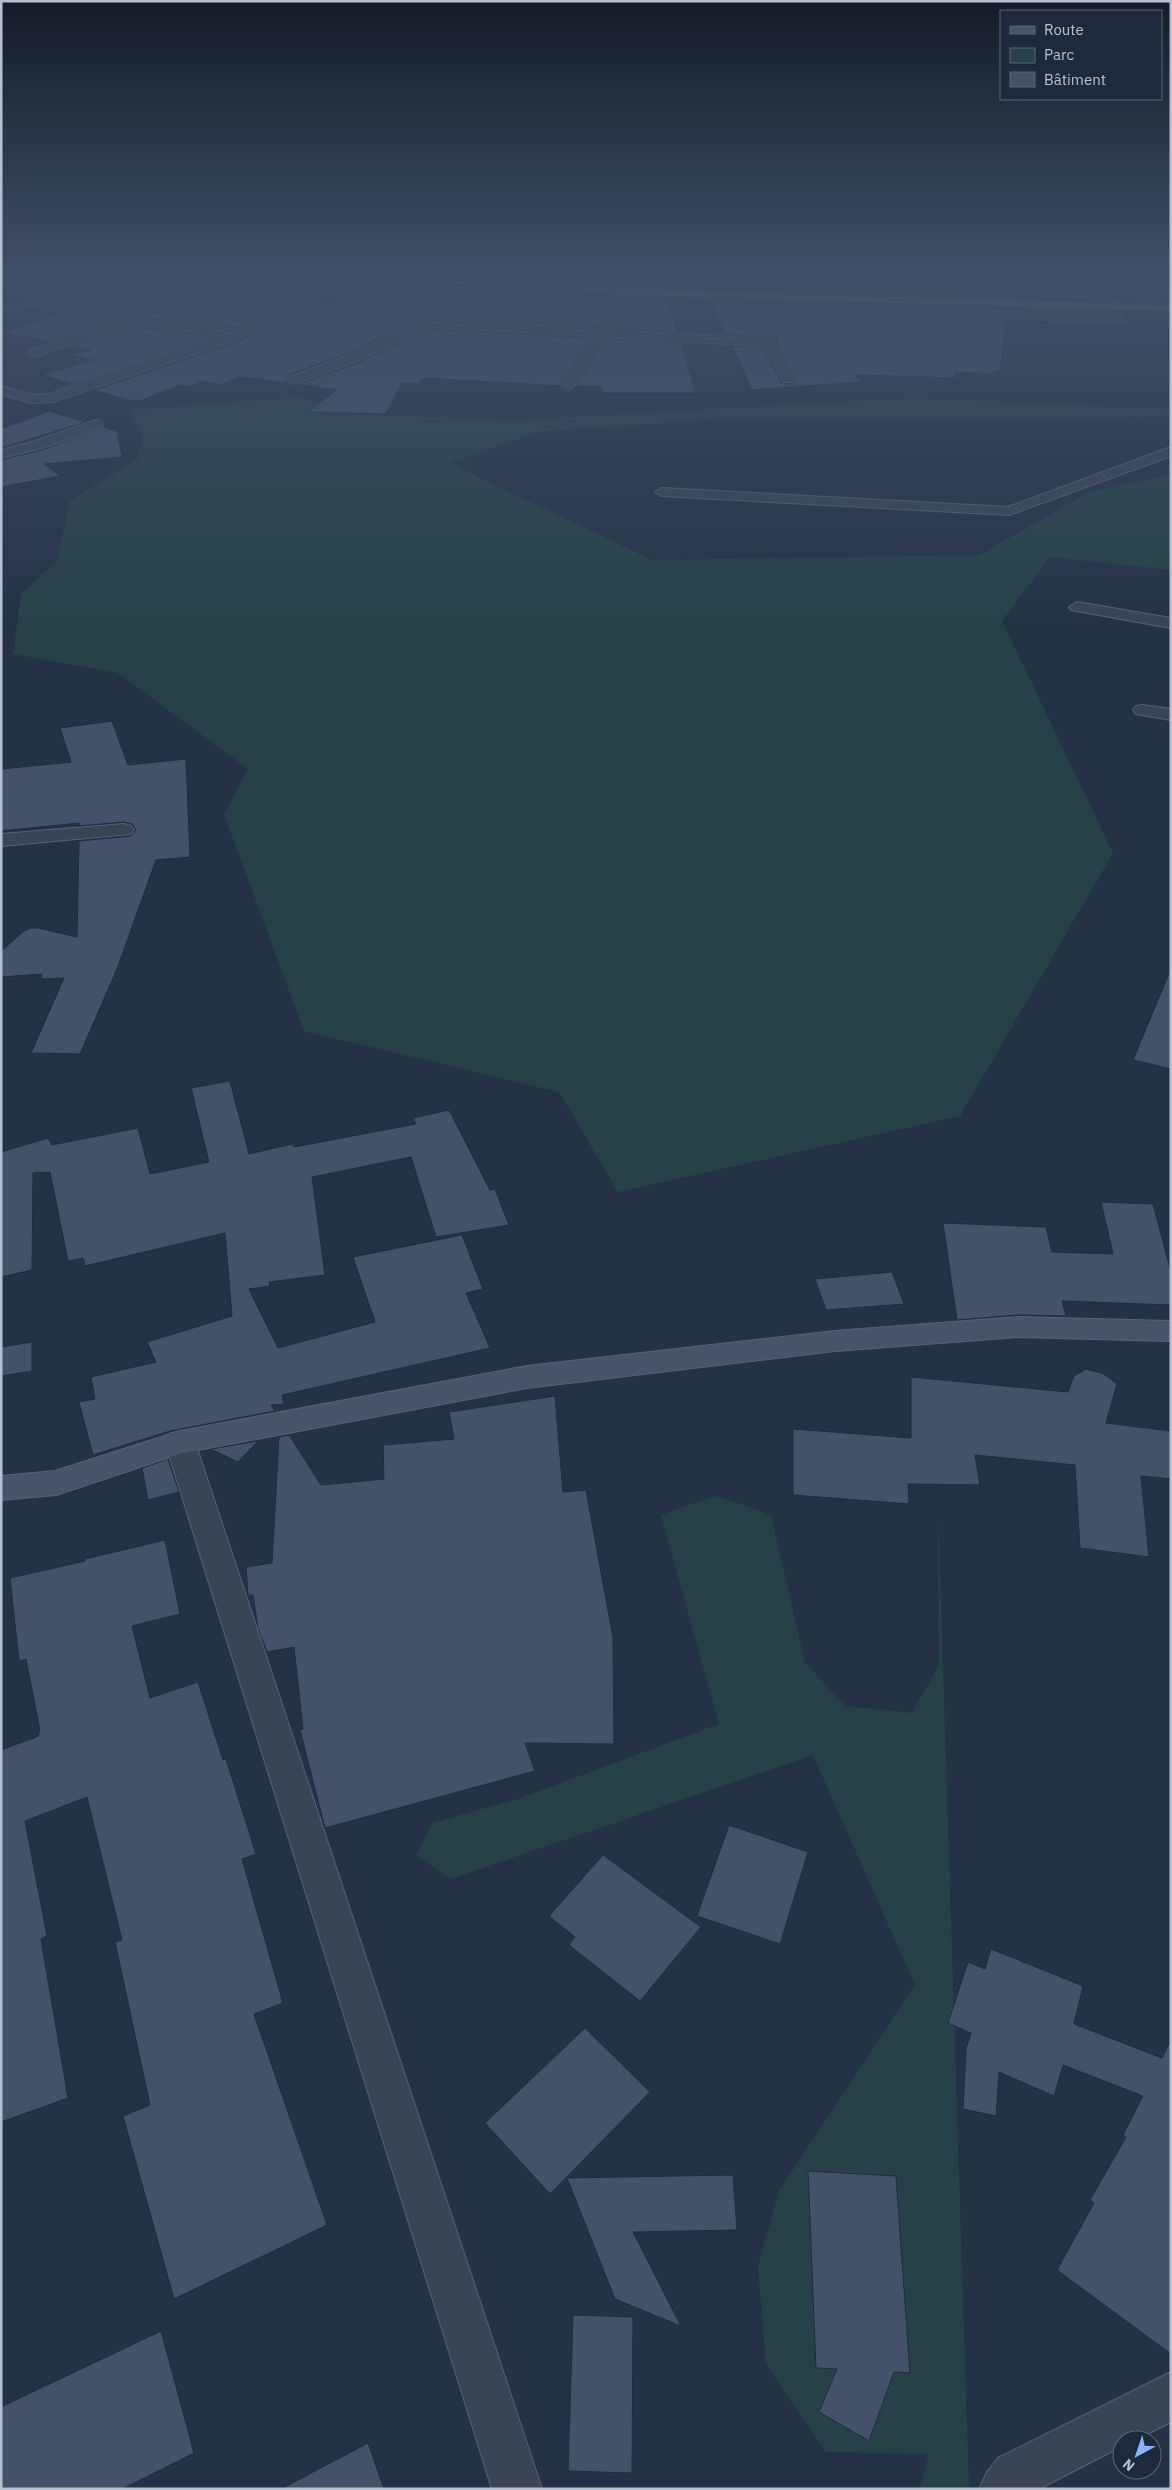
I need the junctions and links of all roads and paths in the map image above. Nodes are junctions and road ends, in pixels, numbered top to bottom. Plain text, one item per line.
1 (1, 390) edge
2 (73, 390) edge
3 (96, 424) dead end
4 (1171, 452) edge
5 (2, 453) edge
6 (662, 492) dead end
7 (1077, 606) dead end
8 (1171, 623) edge
9 (1142, 710) dead end
10 (1171, 715) edge
11 (124, 830) dead end
12 (1, 840) edge
13 (1171, 1331) edge
14 (180, 1442) junction
15 (1, 1488) edge
16 (1171, 2396) edge
17 (517, 2489) edge
18 (1004, 2489) edge

1 - 2 street
3 - 5 street
4 - 6 street
7 - 8 street
9 - 10 street
11 - 12 street
13 - 14 street
14 - 15 street
14 - 17 street
16 - 18 street

